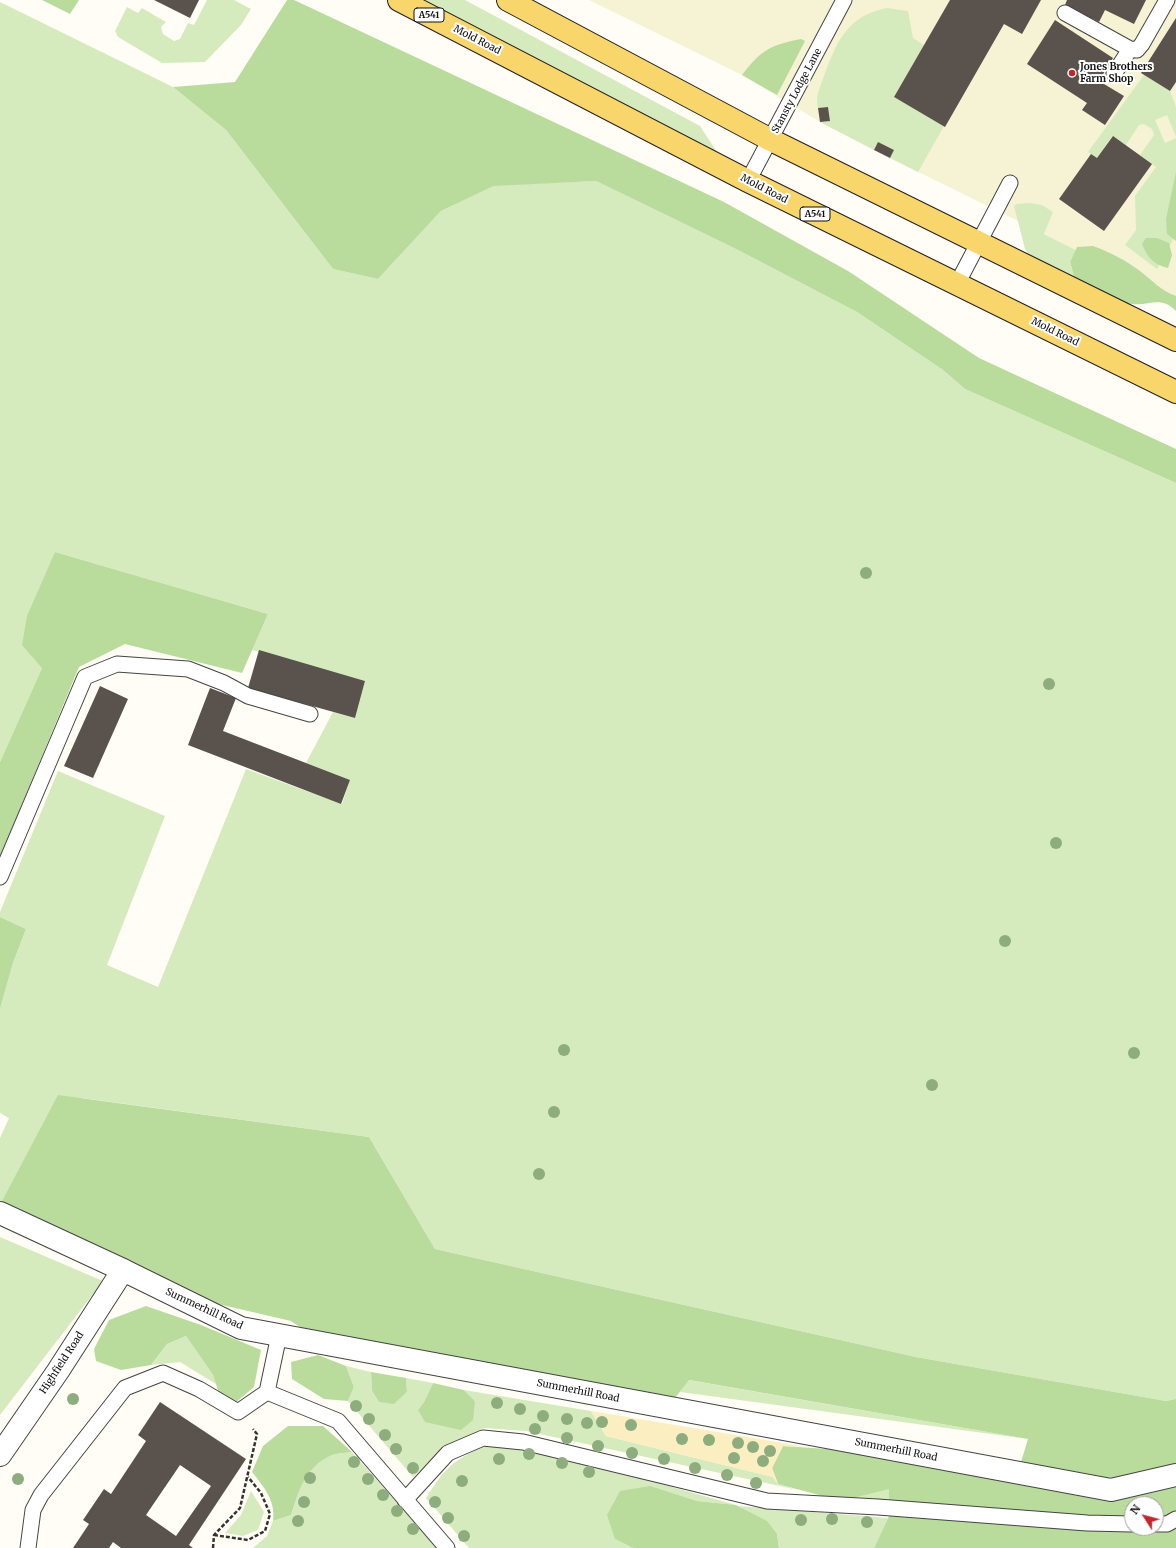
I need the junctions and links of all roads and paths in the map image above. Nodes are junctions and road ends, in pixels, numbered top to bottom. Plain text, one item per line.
1 (399, 0) edge
2 (508, 0) edge
3 (844, 0) edge
4 (1167, 0) edge
5 (1065, 13) dead end
6 (1130, 49) junction
7 (1114, 74) dead end
8 (771, 140) junction
9 (748, 181) junction
10 (1010, 183) dead end
11 (979, 243) junction
12 (957, 284) junction
13 (1176, 340) edge
14 (1176, 392) edge
15 (310, 714) dead end
16 (0, 877) edge
17 (0, 1213) edge
18 (123, 1270) junction
19 (279, 1335) junction
20 (267, 1392) junction
21 (238, 1412) junction
22 (0, 1455) edge
23 (1176, 1475) edge
24 (248, 1477) junction
25 (406, 1500) junction
26 (1176, 1519) edge
27 (1124, 1524) edge
28 (1164, 1524) edge
29 (214, 1535) junction
30 (28, 1548) edge
31 (213, 1548) edge
32 (447, 1548) edge

1 - 9 main road, Mold Road / A541
2 - 8 main road
3 - 8 lane, Stansty Lodge Lane
4 - 6 lane
5 - 6 lane
6 - 7 lane
8 - 9 lane, Stansty Lodge Lane
8 - 11 main road
9 - 12 main road, Mold Road / A541
10 - 11 lane
11 - 12 lane
11 - 13 main road
12 - 14 main road, Mold Road / A541
15 - 16 lane
17 - 18 street, Summerhill Road
18 - 19 street, Summerhill Road
18 - 22 street, Highfield Road
19 - 20 lane
19 - 23 street, Summerhill Road
20 - 21 lane
20 - 25 lane
21 - 24 path
21 - 30 lane
24 - 29 path
24 - 29 path
25 - 27 lane
25 - 32 lane
26 - 28 lane
29 - 31 path

